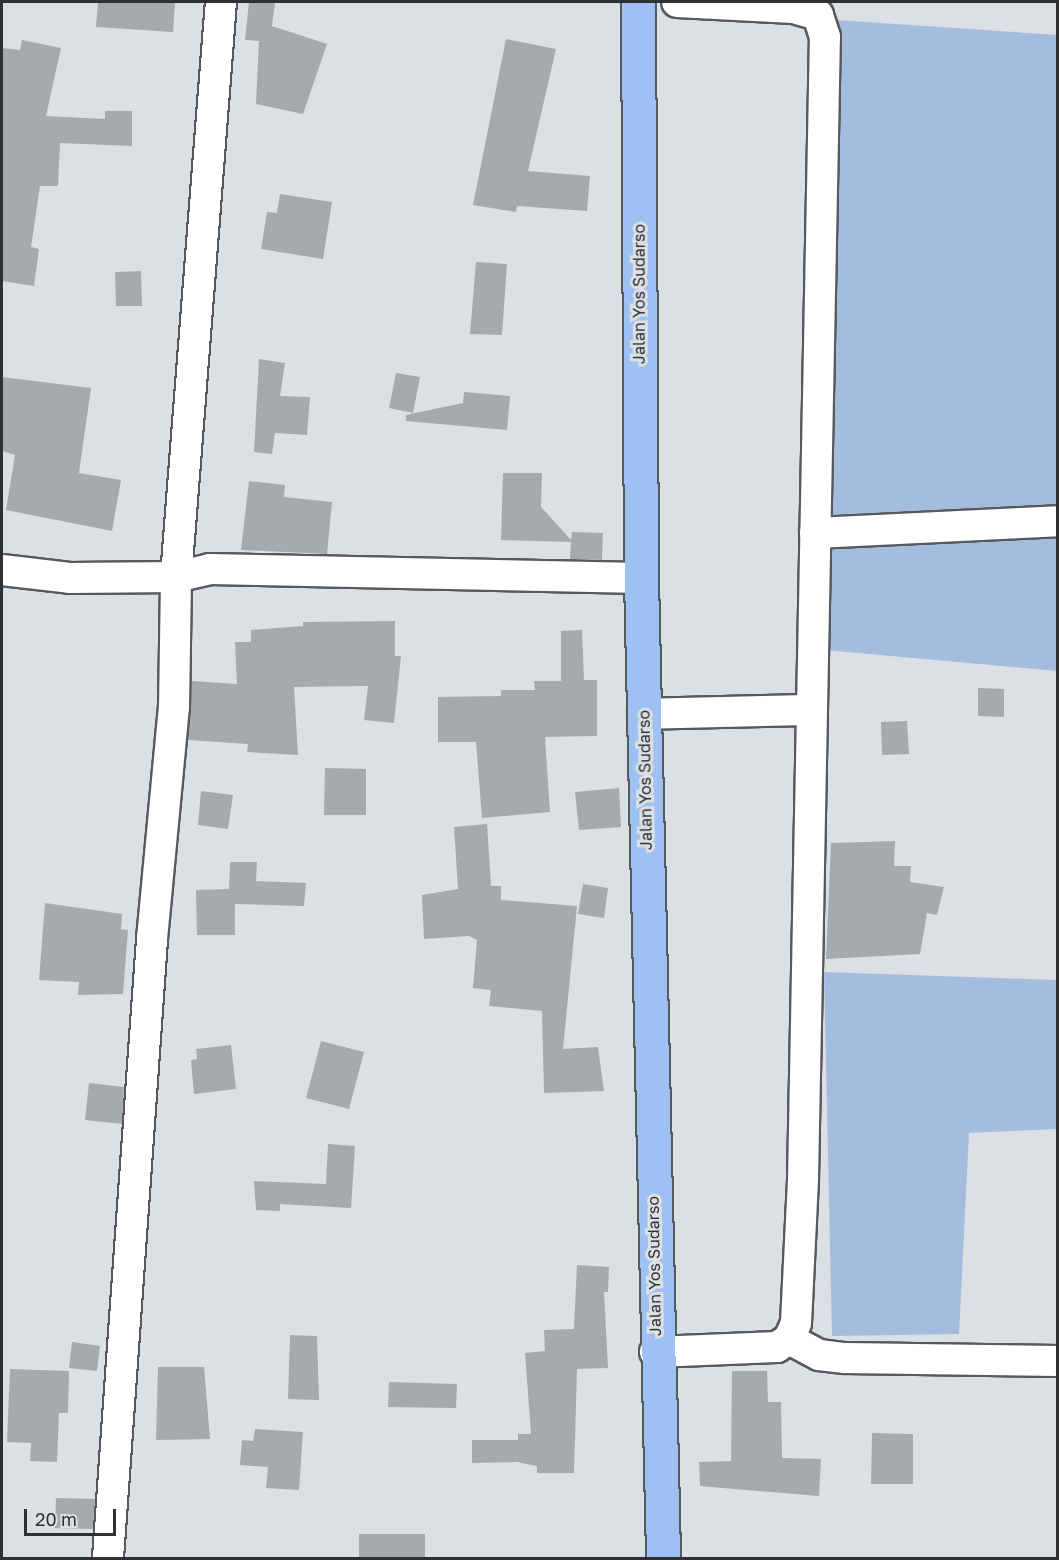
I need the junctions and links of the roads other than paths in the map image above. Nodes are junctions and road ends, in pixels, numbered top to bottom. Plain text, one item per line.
1 (221, 2) edge
2 (638, 2) edge
3 (677, 2) edge
4 (1058, 521) edge
5 (815, 533) junction
6 (2, 570) edge
7 (176, 577) junction
8 (641, 578) junction
9 (811, 710) junction
10 (643, 714) junction
11 (789, 1339) junction
12 (655, 1352) junction
13 (1058, 1361) edge
14 (108, 1558) edge
15 (663, 1558) edge

1 - 7 street
2 - 8 main road, Jalan Yos Sudarso
3 - 5 street
4 - 5 street
5 - 9 street
6 - 7 street
7 - 8 street
7 - 14 street
8 - 10 main road, Jalan Yos Sudarso
9 - 10 street
9 - 11 street
10 - 12 main road, Jalan Yos Sudarso
11 - 12 street
11 - 13 street
12 - 15 main road, Jalan Yos Sudarso

